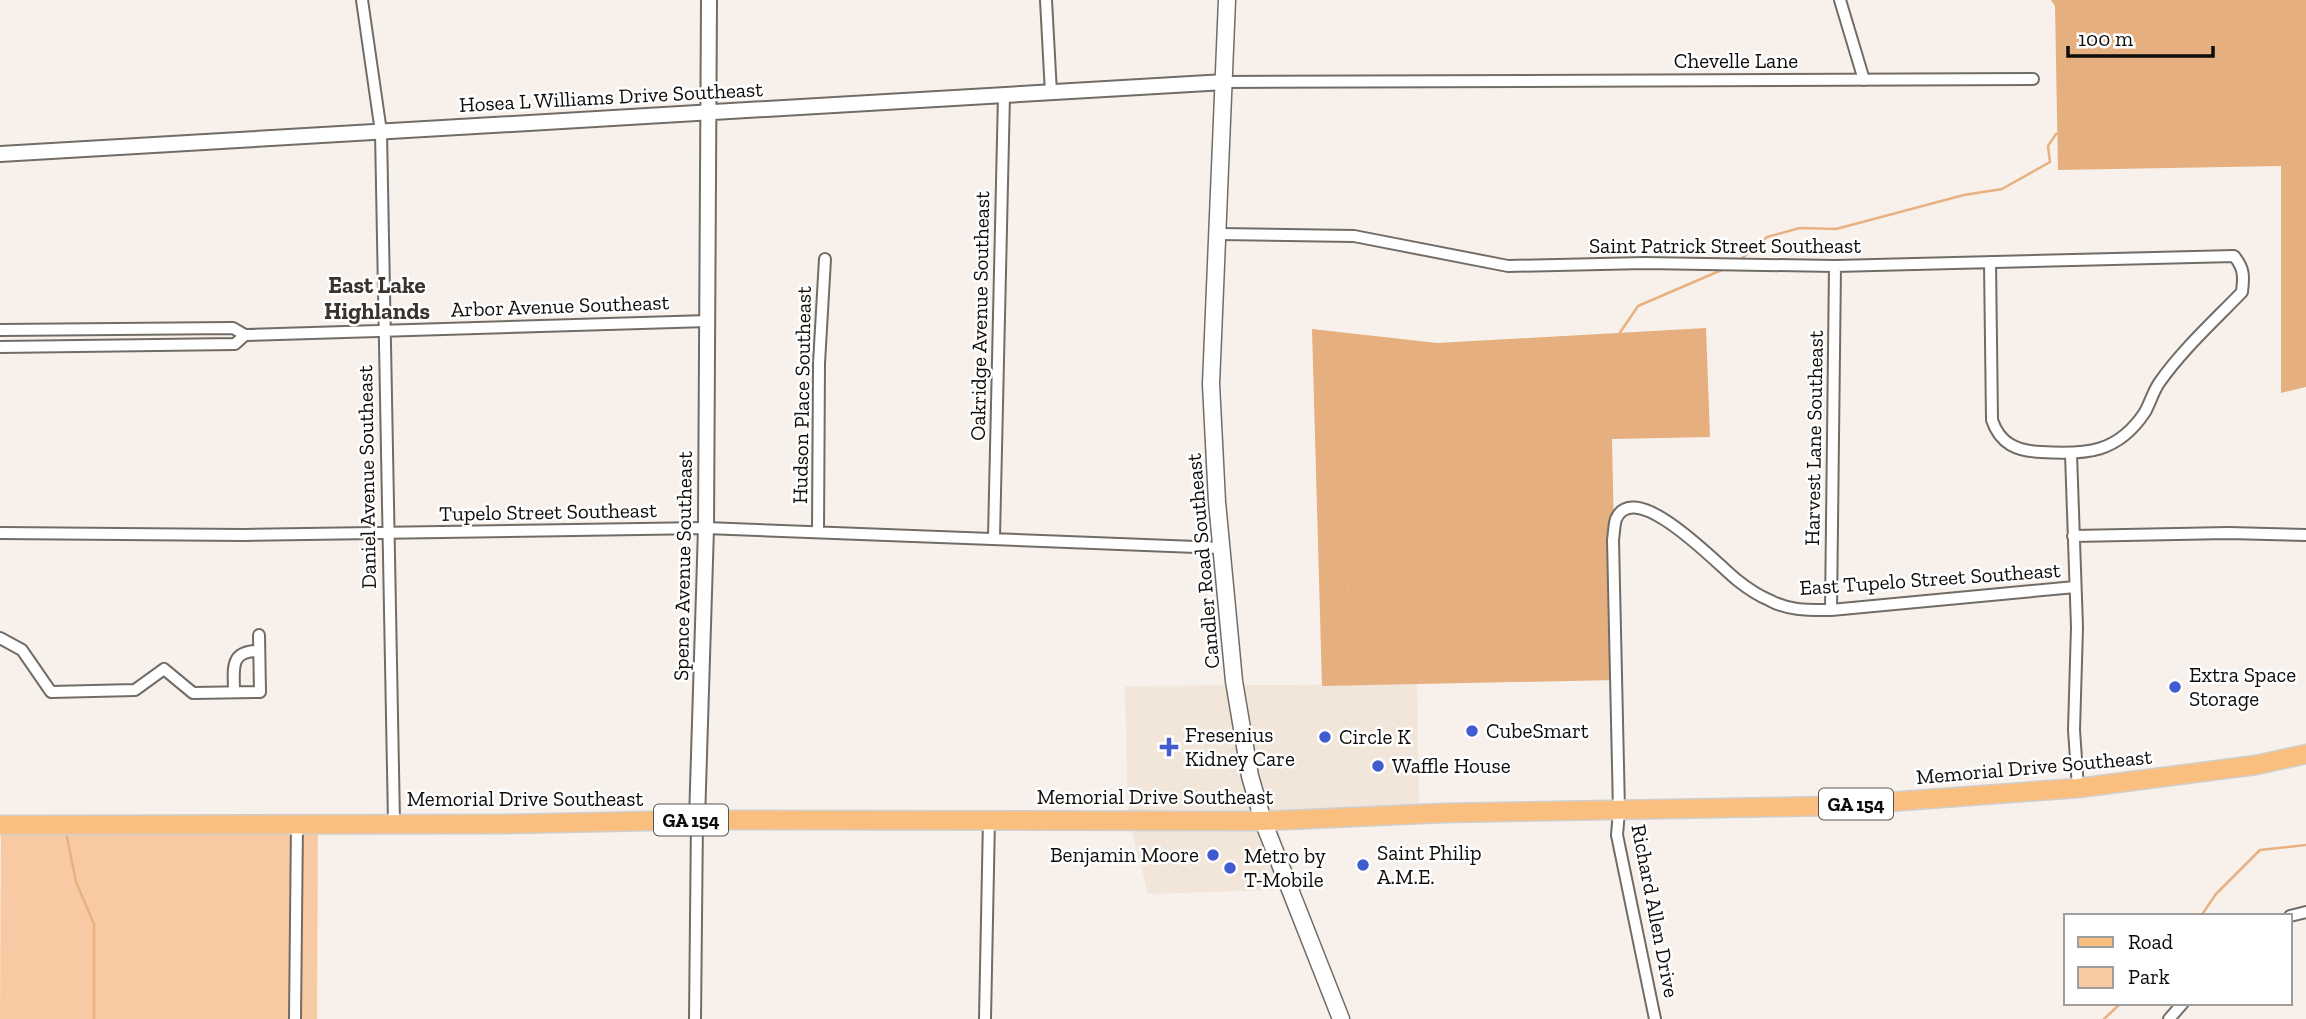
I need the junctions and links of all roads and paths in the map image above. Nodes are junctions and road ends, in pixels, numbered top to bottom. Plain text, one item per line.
1 (362, 0) edge
2 (709, 0) edge
3 (1046, 0) edge
4 (1227, 0) edge
5 (1840, 0) edge
6 (2033, 79) dead end
7 (1864, 80) junction
8 (1225, 82) junction
9 (1051, 93) junction
10 (1004, 95) junction
11 (707, 113) junction
12 (381, 132) junction
13 (0, 154) edge
14 (1220, 234) junction
15 (825, 259) dead end
16 (1990, 262) junction
17 (1835, 266) junction
18 (708, 321) junction
19 (0, 330) edge
20 (383, 330) junction
21 (246, 335) junction
22 (0, 347) edge
23 (2071, 454) junction
24 (1616, 520) joint
25 (706, 528) junction
26 (818, 532) junction
27 (0, 533) edge
28 (387, 534) junction
29 (2306, 535) edge
30 (2073, 536) junction
31 (994, 537) junction
32 (1222, 548) junction
33 (2075, 587) junction
34 (1831, 610) junction
35 (258, 635) dead end
36 (0, 638) edge
37 (259, 651) junction
38 (234, 692) junction
39 (2306, 754) edge
40 (2078, 788) junction
41 (1619, 811) junction
42 (989, 819) junction
43 (697, 820) junction
44 (1263, 821) junction
45 (394, 822) junction
46 (298, 823) junction
47 (0, 825) edge
48 (2181, 1005) edge
49 (295, 1019) edge
50 (695, 1019) edge
51 (985, 1019) edge
52 (1341, 1019) edge
53 (1655, 1019) edge
54 (2169, 1019) edge

1 - 12 street, Daniel Avenue Southeast
2 - 11 street, Spence Avenue Southeast
3 - 9 street
4 - 8 main road, Candler Road Southeast
5 - 7 street
6 - 7 street, Chevelle Lane
7 - 8 street, Chevelle Lane
8 - 9 street, Hosea L Williams Drive Southeast
8 - 14 main road, Candler Road Southeast
9 - 10 street, Hosea L Williams Drive Southeast
10 - 11 street, Hosea L Williams Drive Southeast
10 - 31 street, Oakridge Avenue Southeast
11 - 12 street, Hosea L Williams Drive Southeast
11 - 18 street, Spence Avenue Southeast
12 - 13 street, Hosea L Williams Drive Southeast
12 - 20 street, Daniel Avenue Southeast
14 - 17 street, Saint Patrick Street Southeast
14 - 32 main road, Candler Road Southeast
15 - 26 street, Hudson Place Southeast
16 - 17 street, Saint Patrick Street Southeast
16 - 23 street
16 - 23 street, Saint Patrick Street Southeast
17 - 34 street, Harvest Lane Southeast
18 - 20 street, Arbor Avenue Southeast
18 - 25 street, Spence Avenue Southeast
19 - 21 street, Arbor Avenue Southeast
20 - 21 street, Arbor Avenue Southeast
20 - 28 street, Daniel Avenue Southeast
21 - 22 street, Arbor Avenue Southeast
23 - 30 street
24 - 34 street, East Tupelo Street Southeast
24 - 41 street, Richard Allen Drive
25 - 26 street, Tupelo Street Southeast
25 - 28 street, Tupelo Street Southeast
25 - 43 street, Spence Avenue Southeast
26 - 31 street, Tupelo Street Southeast
27 - 28 street, Tupelo Street Southeast
28 - 45 street, Daniel Avenue Southeast
29 - 30 street, East Tupelo Street Southeast
30 - 33 street
31 - 32 street, Tupelo Street Southeast
32 - 44 main road, Candler Road Southeast
33 - 34 street, East Tupelo Street Southeast
33 - 40 street
35 - 37 street
36 - 38 street
37 - 38 street
37 - 38 street
39 - 40 main road, Memorial Drive Southeast / GA 154
40 - 41 main road, Memorial Drive Southeast / GA 154
41 - 44 main road, Memorial Drive Southeast / GA 154
41 - 53 street, Richard Allen Drive
42 - 43 main road, Memorial Drive Southeast / GA 154
42 - 44 main road, Memorial Drive Southeast / GA 154
42 - 51 street
43 - 45 main road, Memorial Drive Southeast / GA 154
43 - 50 street, Spence Avenue Southeast
44 - 52 main road, Candler Road Southeast
45 - 46 main road, Memorial Drive Southeast / GA 154
46 - 47 main road, Memorial Drive Southeast / GA 154
46 - 49 street
48 - 54 street

